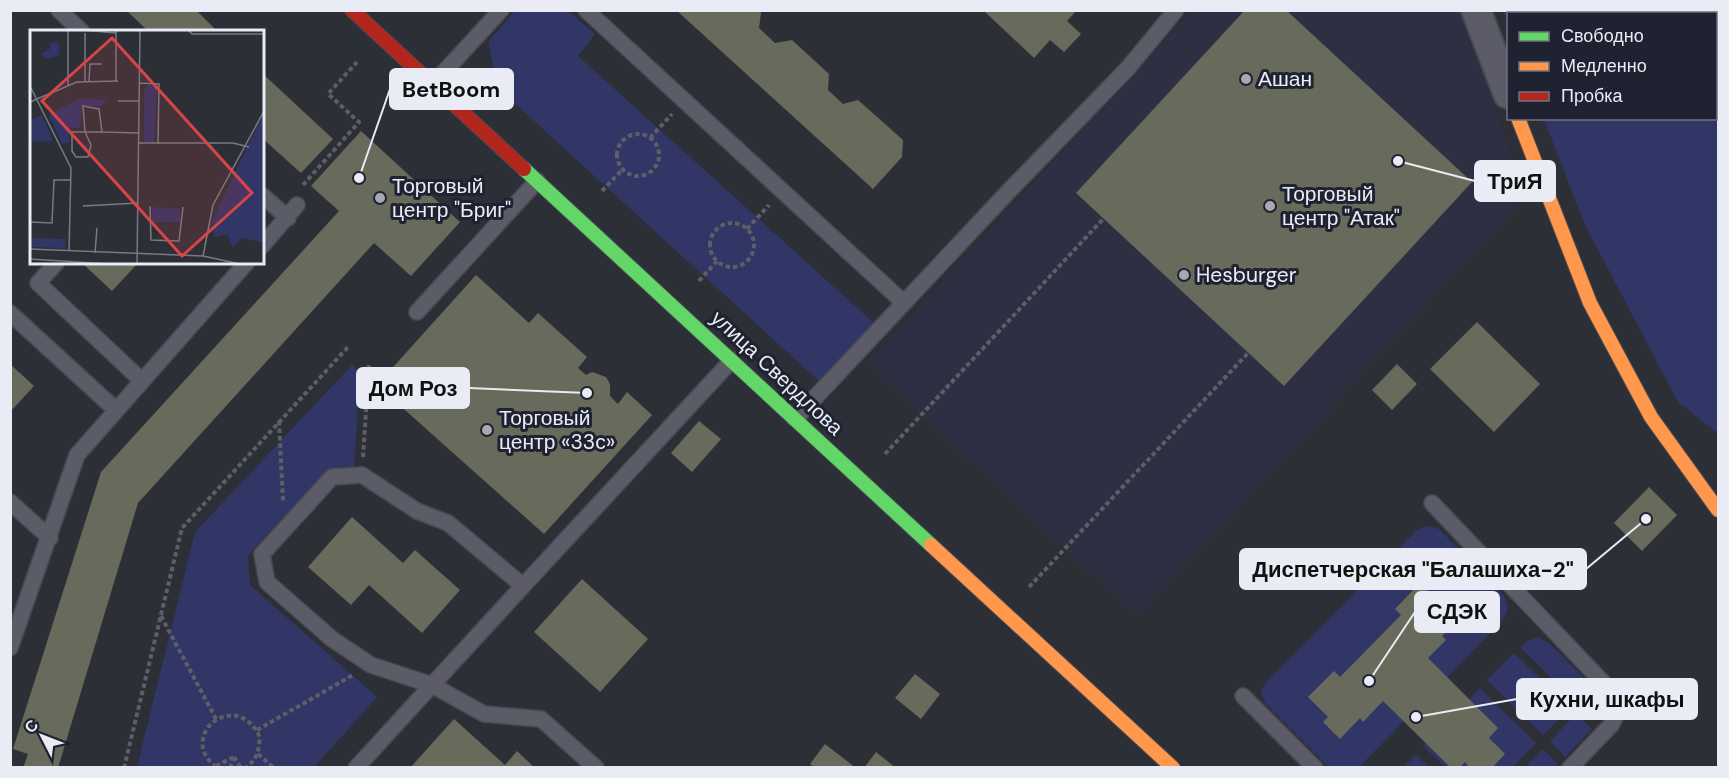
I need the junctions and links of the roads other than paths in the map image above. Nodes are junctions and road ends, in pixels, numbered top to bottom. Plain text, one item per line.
1 (59, 10) edge
2 (352, 10) edge
3 (501, 10) edge
4 (586, 10) edge
5 (1176, 10) edge
6 (1476, 10) edge
7 (80, 30) edge
8 (432, 85) junction
9 (1507, 89) edge
10 (1519, 120) edge
11 (537, 181) junction
12 (264, 196) edge
13 (264, 244) edge
14 (55, 264) edge
15 (245, 264) edge
16 (904, 303) junction
17 (417, 312) dead end
18 (10, 313) edge
19 (732, 360) junction
20 (141, 380) junction
21 (116, 410) junction
22 (795, 419) junction
23 (10, 502) edge
24 (1432, 503) dead end
25 (1719, 510) edge
26 (50, 538) junction
27 (523, 586) junction
28 (10, 648) edge
29 (432, 685) junction
30 (1243, 696) dead end
31 (1155, 762) edge
32 (356, 768) edge
33 (596, 768) edge
34 (1173, 768) edge
35 (1315, 768) edge
36 (1570, 768) edge

1 - 7 lane
2 - 8 main road, улица Свердлова
3 - 8 lane
4 - 16 lane
5 - 16 lane
6 - 9 street
8 - 11 main road, улица Свердлова
10 - 25 main road
11 - 17 lane
11 - 19 main road, улица Свердлова
12 - 13 lane
14 - 20 lane
15 - 20 lane
16 - 22 lane
18 - 21 lane
19 - 22 main road, улица Свердлова
19 - 27 lane
20 - 21 lane
21 - 26 lane
22 - 31 main road, улица Свердлова
23 - 26 lane
24 - 36 lane
26 - 28 lane
27 - 29 lane
27 - 29 lane
29 - 32 lane
29 - 33 lane
30 - 35 lane
31 - 34 main road, улица Свердлова

